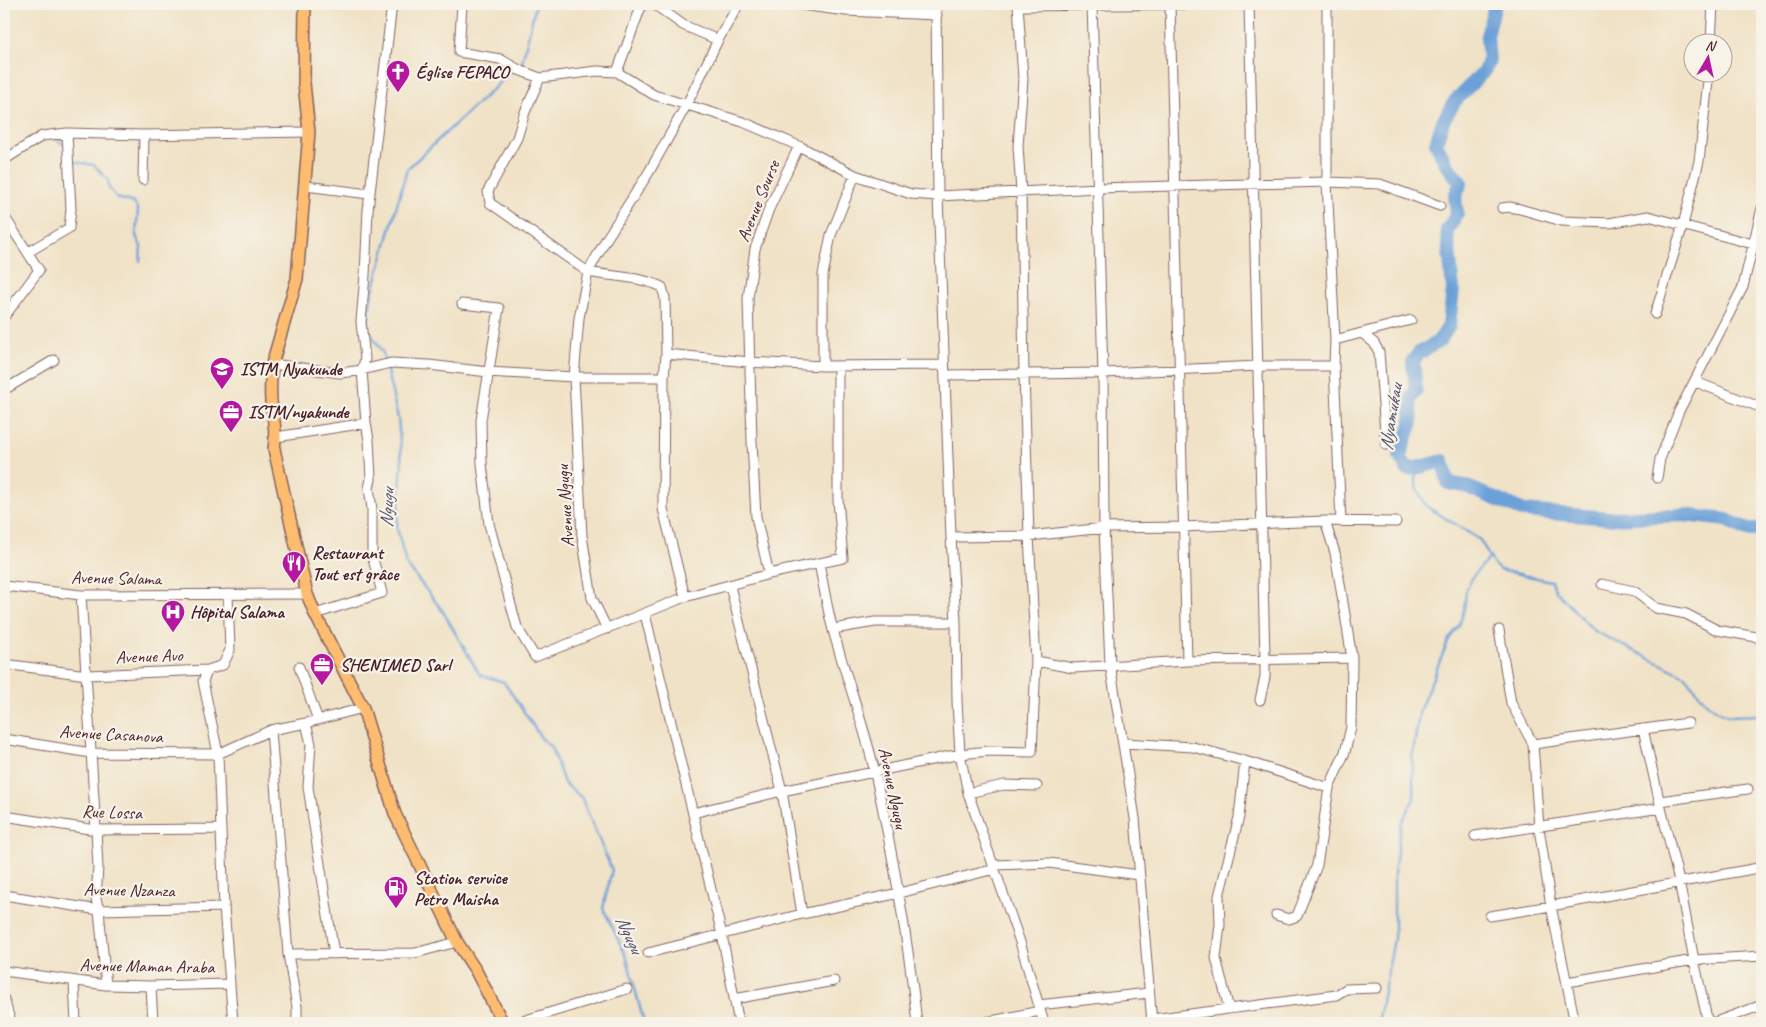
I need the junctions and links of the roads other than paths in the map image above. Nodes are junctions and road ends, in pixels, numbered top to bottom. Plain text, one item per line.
1 (305, 4) edge
2 (392, 4) edge
3 (462, 4) edge
4 (642, 4) edge
5 (654, 4) edge
6 (739, 4) edge
7 (794, 4) edge
8 (936, 4) edge
9 (1170, 4) edge
10 (1203, 4) edge
11 (1249, 4) edge
12 (1327, 4) edge
13 (1713, 4) edge
14 (1018, 5) edge
15 (1092, 5) edge
16 (937, 15) junction
17 (1711, 32) edge
18 (718, 40) junction
19 (617, 72) junction
20 (540, 78) junction
21 (1708, 82) edge
22 (686, 104) junction
23 (309, 132) junction
24 (67, 134) junction
25 (144, 135) junction
26 (798, 146) junction
27 (4, 160) edge
28 (856, 175) junction
29 (144, 180) dead end
30 (1327, 182) junction
31 (1252, 185) junction
32 (306, 186) junction
33 (1176, 187) junction
34 (1098, 188) junction
35 (1022, 192) junction
36 (369, 194) junction
37 (938, 196) junction
38 (1440, 206) dead end
39 (1502, 208) dead end
40 (1762, 208) edge
41 (4, 219) edge
42 (1683, 225) junction
43 (1753, 244) junction
44 (28, 252) junction
45 (588, 272) junction
46 (462, 304) dead end
47 (1655, 314) dead end
48 (4, 318) edge
49 (1411, 320) dead end
50 (1362, 333) junction
51 (1335, 340) junction
52 (666, 354) junction
53 (54, 360) dead end
54 (749, 362) junction
55 (272, 364) junction
56 (944, 365) junction
57 (822, 366) junction
58 (838, 366) junction
59 (1259, 366) junction
60 (1334, 366) junction
61 (362, 370) junction
62 (1179, 370) junction
63 (488, 372) junction
64 (1103, 373) junction
65 (1024, 374) junction
66 (944, 375) junction
67 (574, 377) junction
68 (664, 377) junction
69 (1696, 382) junction
70 (4, 390) edge
71 (1762, 408) edge
72 (366, 423) junction
73 (276, 437) junction
74 (1386, 445) dead end
75 (1657, 478) dead end
76 (1325, 521) junction
77 (1341, 522) junction
78 (1396, 522) dead end
79 (1262, 524) junction
80 (1183, 527) junction
81 (1104, 528) junction
82 (1029, 536) junction
83 (951, 537) junction
84 (819, 564) junction
85 (769, 574) junction
86 (1602, 584) dead end
87 (4, 586) edge
88 (730, 586) junction
89 (228, 594) junction
90 (307, 594) junction
91 (81, 596) junction
92 (685, 597) junction
93 (314, 614) junction
94 (645, 614) junction
95 (956, 622) junction
96 (607, 629) junction
97 (833, 629) junction
98 (1499, 630) dead end
99 (1762, 638) edge
100 (1352, 658) junction
101 (1265, 659) junction
102 (1187, 661) junction
103 (1036, 662) junction
104 (4, 664) edge
105 (1110, 664) junction
106 (300, 667) dead end
107 (208, 670) junction
108 (87, 675) junction
109 (1260, 700) dead end
110 (363, 708) junction
111 (318, 720) junction
112 (306, 723) junction
113 (1688, 723) dead end
114 (1643, 729) junction
115 (271, 730) junction
116 (4, 739) edge
117 (1123, 743) junction
118 (1533, 744) junction
119 (92, 753) junction
120 (218, 754) junction
121 (960, 754) junction
122 (1245, 761) junction
123 (874, 772) junction
124 (1037, 786) dead end
125 (1329, 788) junction
126 (1748, 789) dead end
127 (782, 791) junction
128 (968, 793) junction
129 (1660, 805) junction
130 (692, 813) junction
131 (4, 816) edge
132 (1539, 828) junction
133 (220, 829) junction
134 (96, 830) junction
135 (1475, 836) dead end
136 (994, 867) junction
137 (1762, 868) edge
138 (1139, 875) junction
139 (1679, 882) junction
140 (899, 893) junction
141 (4, 894) edge
142 (1551, 906) junction
143 (224, 907) junction
144 (99, 910) junction
145 (802, 914) junction
146 (1276, 916) dead end
147 (1490, 916) dead end
148 (722, 934) junction
149 (456, 942) junction
150 (648, 953) dead end
151 (288, 954) junction
152 (334, 954) junction
153 (1762, 956) edge
154 (1694, 960) junction
155 (4, 971) edge
156 (74, 981) junction
157 (834, 982) dead end
158 (1568, 982) junction
159 (230, 984) junction
160 (106, 986) junction
161 (151, 986) junction
162 (1377, 988) dead end
163 (627, 989) dead end
164 (1149, 993) junction
165 (4, 1000) edge
166 (734, 1000) junction
167 (1762, 1005) edge
168 (1039, 1008) junction
169 (1229, 1009) junction
170 (1014, 1020) edge
171 (1152, 1021) edge
172 (11, 1023) edge
173 (76, 1023) edge
174 (154, 1023) edge
175 (232, 1023) edge
176 (297, 1023) edge
177 (503, 1023) edge
178 (516, 1023) edge
179 (739, 1023) edge
180 (917, 1023) edge
181 (982, 1023) edge
182 (1044, 1023) edge
183 (1576, 1023) edge
184 (1708, 1023) edge
185 (1713, 1023) edge

1 - 23 main road
2 - 36 street
3 - 20 street
4 - 19 street
5 - 18 street
6 - 18 street
7 - 16 street
8 - 16 street
9 - 10 street
9 - 15 street
9 - 33 street
11 - 31 street
12 - 30 street
13 - 17 street
14 - 15 street
14 - 35 street
15 - 34 street
16 - 37 street
18 - 22 street
19 - 20 street
19 - 22 street
20 - 45 street
21 - 42 street
22 - 26 street
22 - 45 street
23 - 25 street
23 - 32 main road
24 - 25 street
24 - 27 street
24 - 44 street
25 - 29 street
26 - 28 street
26 - 54 street, Avenue Sourse
28 - 37 street
28 - 57 street
30 - 31 street
30 - 38 street
30 - 51 street
31 - 33 street
31 - 59 street
32 - 36 street
32 - 55 main road
33 - 34 street
33 - 62 street
34 - 35 street
34 - 64 street
35 - 37 street
35 - 65 street
36 - 61 street
37 - 56 street
39 - 42 street
40 - 43 street
41 - 44 street
42 - 43 street
42 - 47 street
43 - 69 street
44 - 48 street
45 - 52 street
45 - 67 street
46 - 63 street
49 - 50 street
50 - 51 street
50 - 74 street
51 - 60 street
52 - 54 street
52 - 68 street
53 - 70 street
54 - 57 street
54 - 85 street, Avenue Sourse
55 - 61 street
55 - 73 main road
56 - 58 street
56 - 66 street
57 - 58 street
58 - 84 street
59 - 60 street
59 - 62 street
59 - 79 street
60 - 77 street
61 - 63 street
61 - 72 street
62 - 64 street
62 - 80 street
63 - 67 street
63 - 96 street
64 - 65 street
64 - 81 street
65 - 66 street
65 - 82 street
66 - 83 street
67 - 68 street
67 - 96 street, Avenue Ngugu
68 - 92 street
69 - 71 street
69 - 75 street
72 - 73 street
72 - 93 street
73 - 90 main road
76 - 77 street
76 - 79 street
76 - 100 street
77 - 78 street
79 - 80 street
79 - 101 street
80 - 81 street
80 - 102 street
81 - 82 street
81 - 105 street
82 - 83 street
82 - 103 street
83 - 95 street
84 - 85 street
84 - 97 street, Avenue Ngugu
85 - 88 street
86 - 99 street
87 - 91 street, Avenue Salama
88 - 92 street
88 - 127 street
89 - 90 street, Avenue Salama
89 - 91 street, Avenue Salama
89 - 107 street, Avenue Avo
90 - 93 main road
91 - 108 street
92 - 94 street
93 - 110 main road
94 - 96 street
94 - 130 street
95 - 97 street
95 - 121 street
97 - 123 street, Avenue Ngugu
98 - 118 street
100 - 101 street
100 - 125 street
101 - 102 street
101 - 109 street
102 - 105 street
103 - 105 street
103 - 121 street
104 - 108 street, Avenue Avo
105 - 117 street
106 - 111 street
107 - 108 street, Avenue Avo
107 - 120 street
108 - 119 street
110 - 111 street
110 - 149 main road
111 - 112 street
112 - 115 street
112 - 152 street
113 - 114 street
114 - 118 street
114 - 129 street
115 - 120 street
115 - 151 street
116 - 119 street, Avenue Casanova
117 - 122 street
117 - 138 street
118 - 132 street
119 - 120 street, Avenue Casanova
119 - 134 street
120 - 133 street
121 - 123 street
121 - 128 street
122 - 125 street
122 - 169 street
123 - 127 street
123 - 140 street, Avenue Ngugu
124 - 128 street
125 - 146 street
126 - 129 street
127 - 130 street
127 - 145 street
128 - 136 street
129 - 132 street
129 - 139 street
130 - 148 street
131 - 134 street, Rue Lossa
132 - 135 street
132 - 142 street
133 - 134 street, Rue Lossa
133 - 143 street
134 - 144 street
136 - 138 street
136 - 140 street
136 - 168 street
137 - 139 street
138 - 164 street
139 - 142 street
139 - 154 street
140 - 145 street
140 - 180 street, Avenue Ngugu
141 - 144 street, Avenue Nzanza
142 - 147 street
142 - 158 street
143 - 144 street, Avenue Nzanza
143 - 159 street
144 - 160 street
145 - 148 street
148 - 150 street
148 - 166 street
149 - 152 street
149 - 177 main road
151 - 152 street
151 - 176 street
153 - 154 street
154 - 158 street
154 - 184 street
155 - 156 street, Avenue Maman Araba
156 - 160 street, Avenue Maman Araba
156 - 173 street
157 - 166 street
158 - 183 street
159 - 161 street, Avenue Maman Araba
159 - 175 street
160 - 161 street, Avenue Maman Araba
161 - 174 street
162 - 169 street
163 - 178 street
164 - 168 street
164 - 171 street
165 - 172 street
166 - 179 street
167 - 185 street
168 - 170 street
168 - 182 street
169 - 171 street
170 - 181 street

